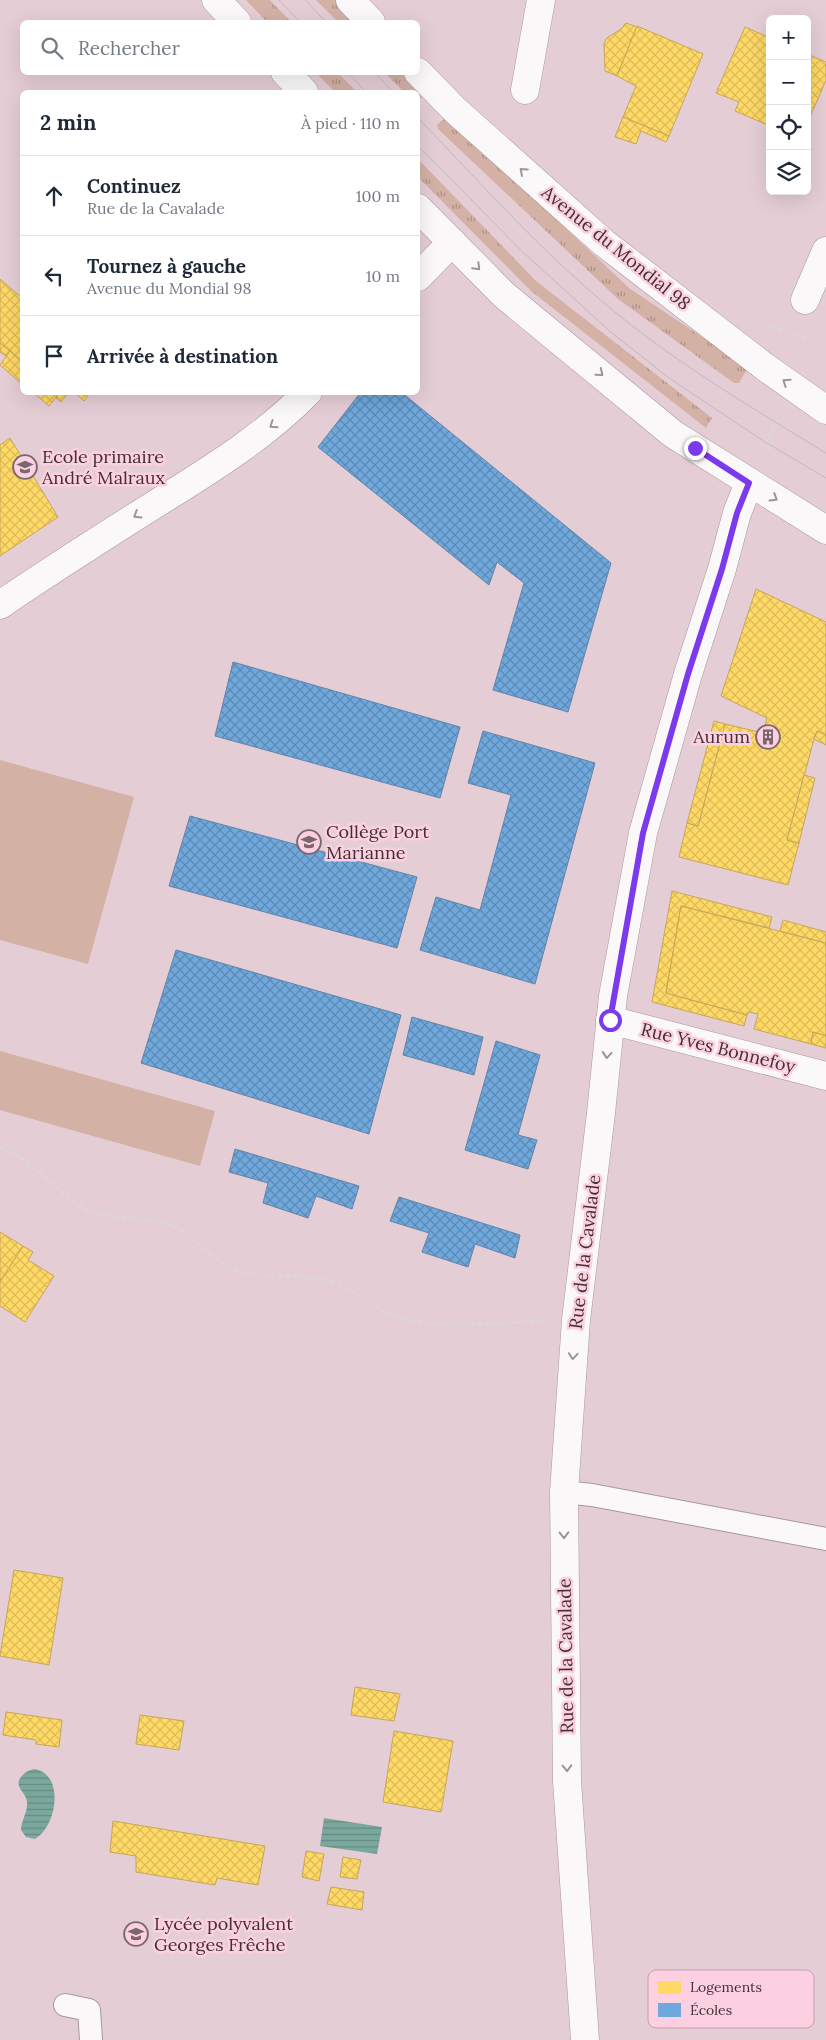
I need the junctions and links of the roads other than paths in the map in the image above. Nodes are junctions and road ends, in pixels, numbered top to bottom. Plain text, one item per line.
1 (216, 0) edge
2 (350, 0) edge
3 (541, 0) edge
4 (235, 20) edge
5 (369, 20) edge
6 (420, 74) edge
7 (288, 75) edge
8 (302, 90) edge
9 (525, 90) dead end
10 (420, 210) edge
11 (452, 242) junction
12 (826, 251) edge
13 (420, 275) edge
14 (805, 300) dead end
15 (305, 395) edge
16 (826, 410) edge
17 (749, 483) junction
18 (826, 530) edge
19 (0, 605) edge
20 (610, 1020) junction
21 (826, 1076) edge
22 (564, 1492) junction
23 (826, 1539) edge
24 (65, 2005) dead end
25 (91, 2040) edge
26 (585, 2040) edge

1 - 4 street
2 - 5 street
3 - 9 street
16 -> 6 street, Avenue du Mondial 98
7 - 8 street
10 - 11 street
11 - 13 street
11 -> 17 street
12 - 14 street
15 -> 19 street
17 -> 18 street
17 - 20 street, Rue de la Cavalade
20 - 21 street, Rue Yves Bonnefoy
20 -> 22 street, Rue de la Cavalade
22 - 23 lane
22 -> 26 street, Rue de la Cavalade
24 - 25 lane

